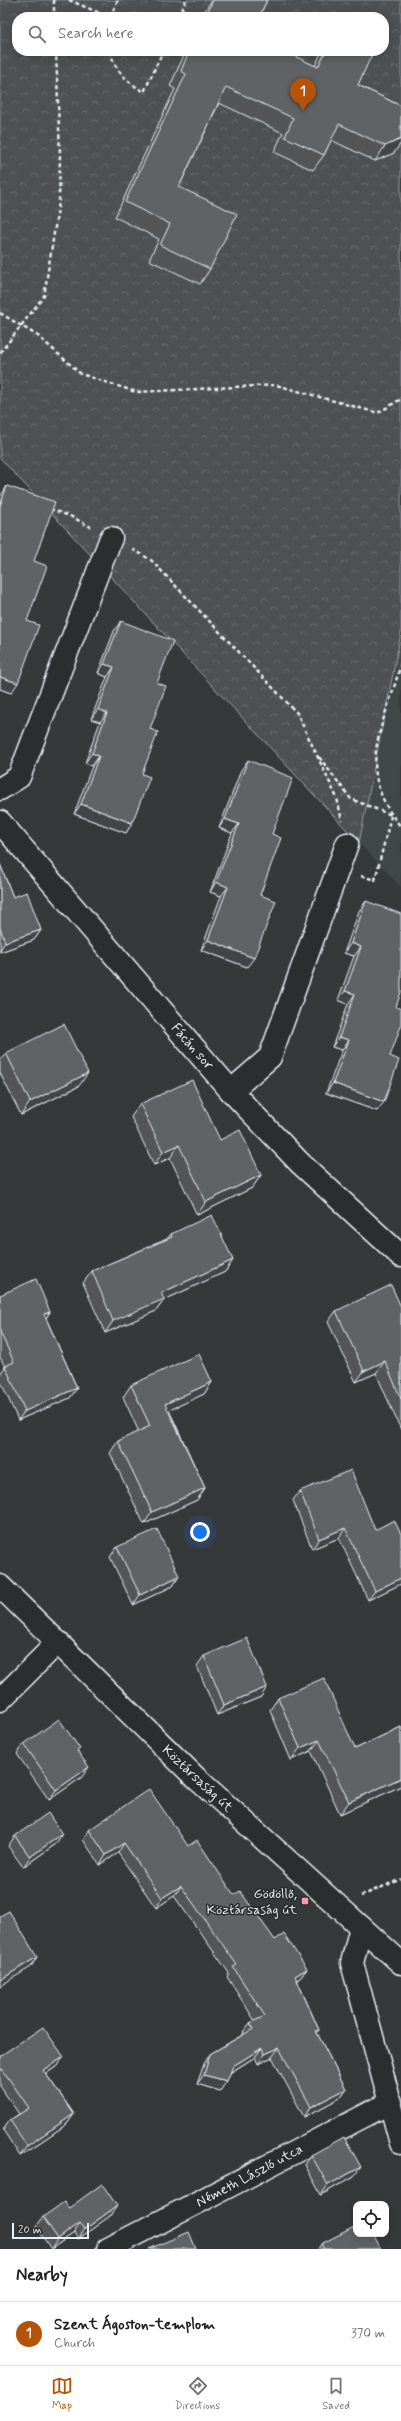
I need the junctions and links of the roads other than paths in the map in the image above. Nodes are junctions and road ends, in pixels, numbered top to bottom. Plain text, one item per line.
1 (111, 538) road end
2 (0, 789) edge
3 (0, 822) edge
4 (347, 844) road end
5 (232, 1091) junction
6 (401, 1256) edge
7 (0, 1586) edge
8 (58, 1642) junction
9 (0, 1700) edge
10 (361, 1927) junction
11 (401, 1963) edge
12 (391, 2102) junction
13 (401, 2143) edge
14 (108, 2249) edge

1 - 2 street
3 - 5 street, Fácán sor
4 - 5 street
5 - 6 street, Fácán sor
7 - 8 street, Köztársaság út
8 - 9 street
8 - 10 street, Köztársaság út
10 - 11 street, Köztársaság út
10 - 12 street
12 - 13 street
12 - 14 street, Németh László utca

